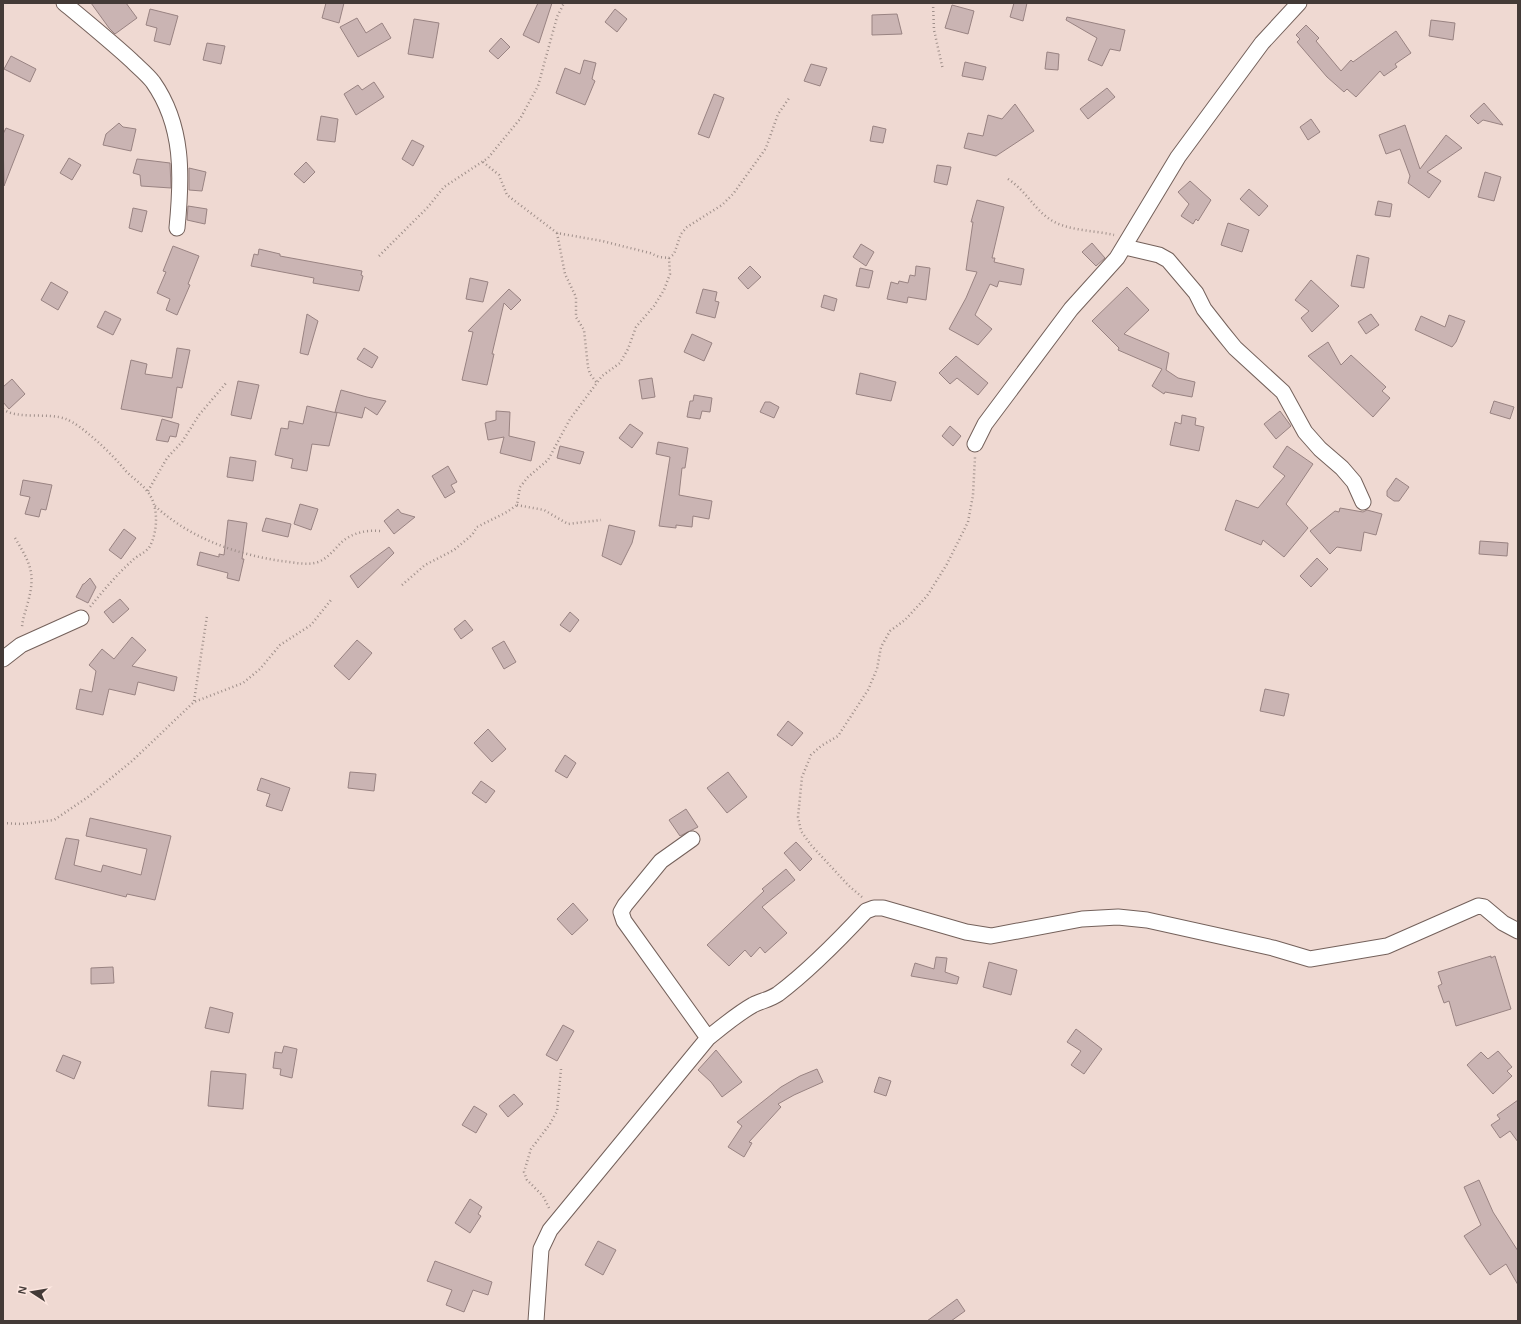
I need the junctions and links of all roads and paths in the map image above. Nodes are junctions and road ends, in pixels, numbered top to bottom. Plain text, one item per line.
1 (64, 3) edge
2 (564, 3) edge
3 (933, 3) edge
4 (1299, 3) edge
5 (943, 70) dead end
6 (790, 97) dead end
7 (483, 162) junction
8 (1008, 179) dead end
9 (177, 228) dead end
10 (557, 233) junction
11 (1128, 243) junction
12 (379, 256) dead end
13 (669, 258) junction
14 (228, 382) dead end
15 (597, 383) junction
16 (3, 409) edge
17 (975, 444) joint
18 (148, 491) junction
19 (1363, 502) dead end
20 (155, 505) junction
21 (517, 505) junction
22 (601, 520) dead end
23 (381, 531) dead end
24 (16, 538) dead end
25 (402, 585) dead end
26 (331, 600) dead end
27 (207, 616) dead end
28 (81, 618) joint
29 (21, 645) junction
30 (3, 659) edge
31 (194, 702) junction
32 (3, 823) edge
33 (692, 839) dead end
34 (874, 908) junction
35 (1518, 931) edge
36 (708, 1038) junction
37 (561, 1069) dead end
38 (550, 1230) junction
39 (536, 1321) edge

1 - 9 street
2 - 7 path
3 - 5 path
4 - 11 street
6 - 13 path
7 - 10 path
7 - 12 path
8 - 11 path
10 - 13 path
10 - 15 path
11 - 17 street
11 - 19 street
13 - 15 path
14 - 18 path
15 - 21 path
16 - 18 path
17 - 34 path
18 - 20 path
20 - 23 path
20 - 28 path
21 - 22 path
21 - 25 path
24 - 29 path
26 - 31 path
27 - 31 path
28 - 29 street
29 - 30 street
31 - 32 path
33 - 36 street
34 - 35 street
34 - 36 street
36 - 38 street
37 - 38 path
38 - 39 street

